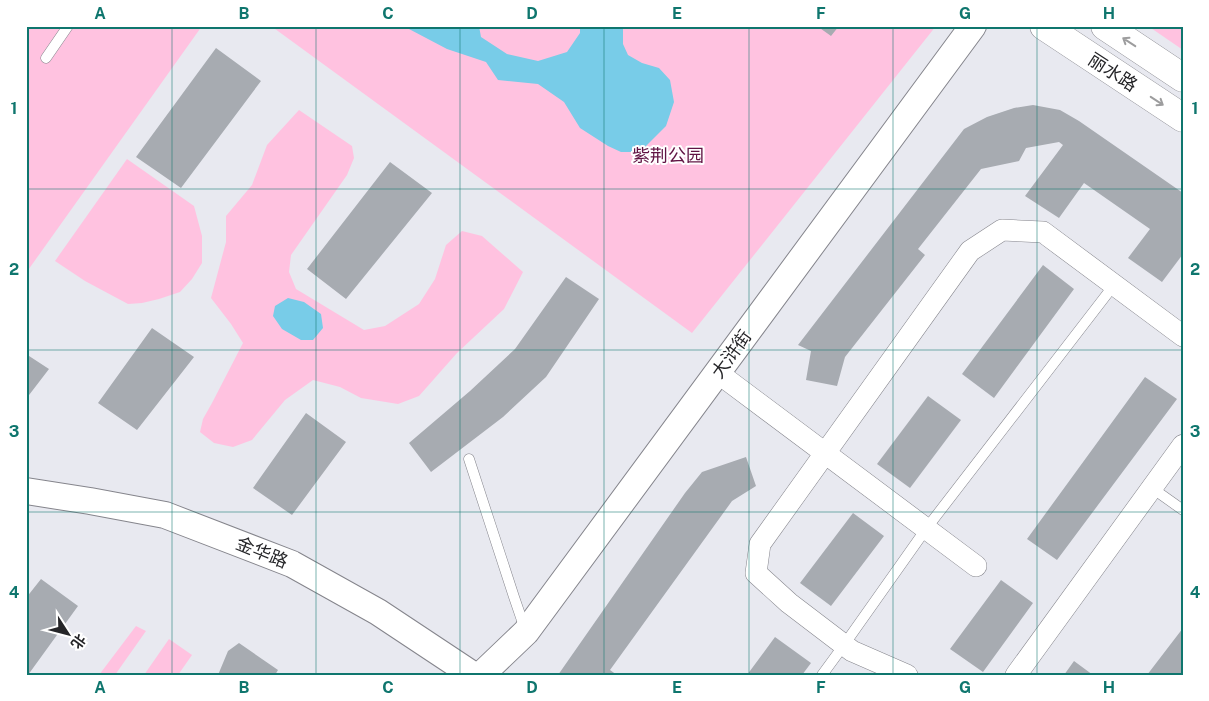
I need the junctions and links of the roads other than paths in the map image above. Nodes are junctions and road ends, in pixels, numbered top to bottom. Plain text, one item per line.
1 (68, 26) edge
2 (973, 26) edge
3 (1044, 26) edge
4 (1105, 26) edge
5 (46, 58) dead end
6 (1183, 78) edge
7 (1183, 118) edge
8 (1114, 285) junction
9 (1183, 336) edge
10 (718, 373) junction
11 (1183, 445) edge
12 (824, 453) junction
13 (469, 460) dead end
14 (1152, 488) junction
15 (26, 491) edge
16 (1183, 510) edge
17 (926, 529) junction
18 (976, 566) dead end
19 (526, 632) junction
20 (844, 645) junction
21 (473, 675) edge
22 (481, 675) edge
23 (822, 675) edge
24 (907, 675) edge
25 (1016, 675) edge

1 - 5 lane
2 - 10 street, 大浒街
3 -> 7 main road, 丽水路
6 -> 4 main road, 丽水路
8 - 9 street
8 - 12 street
8 - 17 lane
10 - 12 street
10 - 19 street, 大浒街
11 - 14 street
12 - 17 street
12 - 20 street
13 - 19 lane
14 - 16 lane
14 - 25 street
15 - 21 street, 金华路
17 - 18 street
17 - 20 lane
19 - 22 street, 大浒街
20 - 23 lane
20 - 24 street

